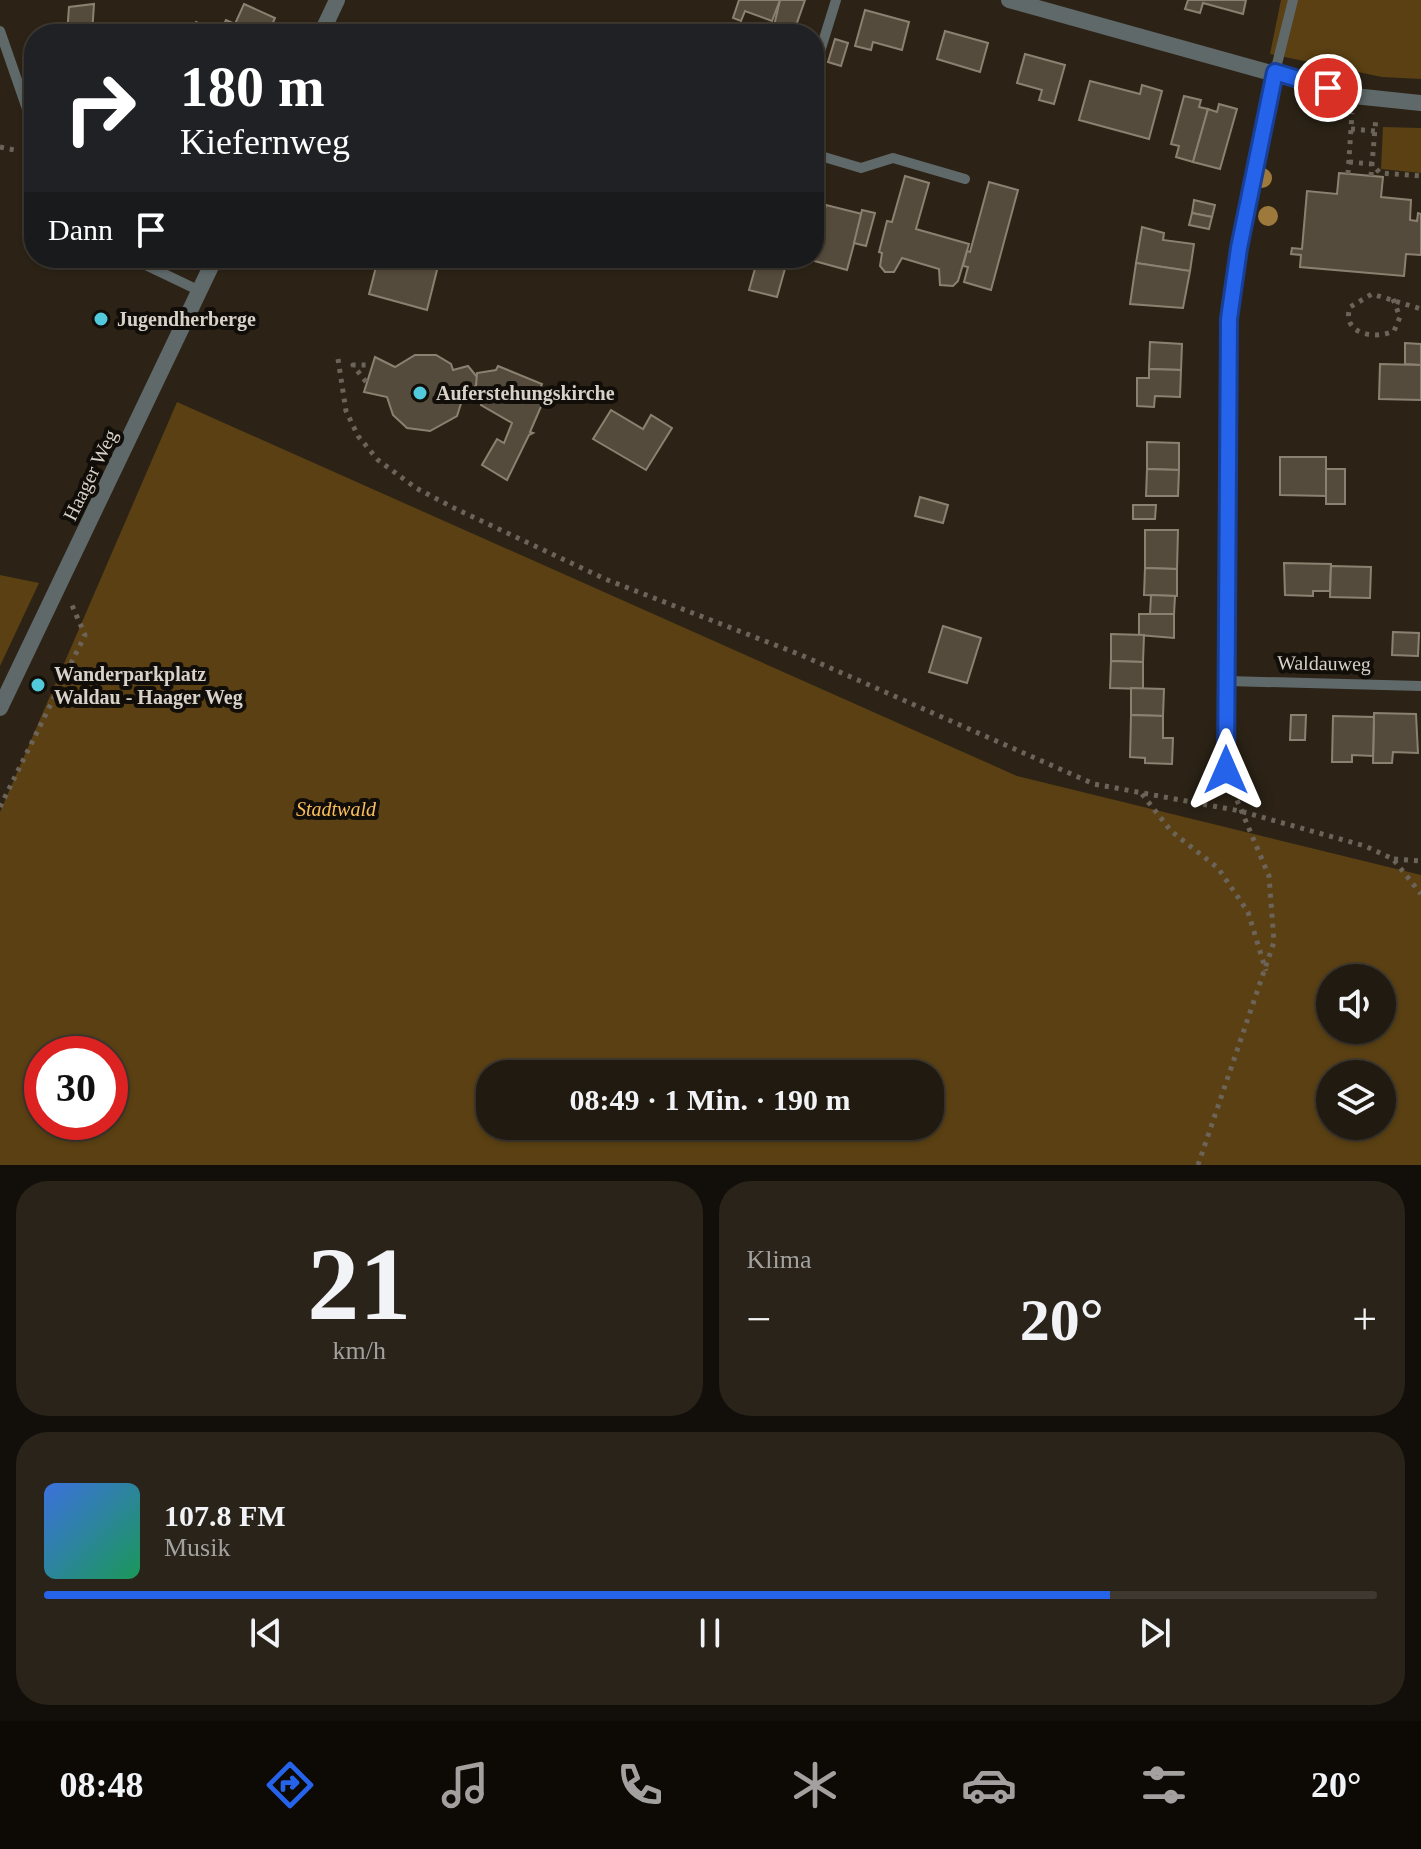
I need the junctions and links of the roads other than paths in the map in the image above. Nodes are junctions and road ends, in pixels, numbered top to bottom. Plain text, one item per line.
1 (337, 0) edge
2 (836, 0) edge
3 (1009, 0) edge
4 (1293, 0) edge
5 (326, 24) edge
6 (0, 31) edge
7 (824, 39) edge
8 (1275, 72) junction
9 (24, 100) edge
10 (1421, 103) edge
11 (824, 157) edge
12 (965, 179) dead end
13 (152, 268) edge
14 (210, 268) edge
15 (200, 291) junction
16 (1227, 681) junction
17 (1421, 686) edge
18 (0, 708) edge
19 (1226, 770) road end

1 - 5 street
2 - 7 lane
3 - 8 street
4 - 8 lane
6 - 9 lane
8 - 10 street
8 - 16 street
11 - 12 lane
13 - 15 lane
14 - 15 street, Haager Weg
15 - 18 street, Haager Weg
16 - 17 lane, Waldauweg
16 - 19 street

